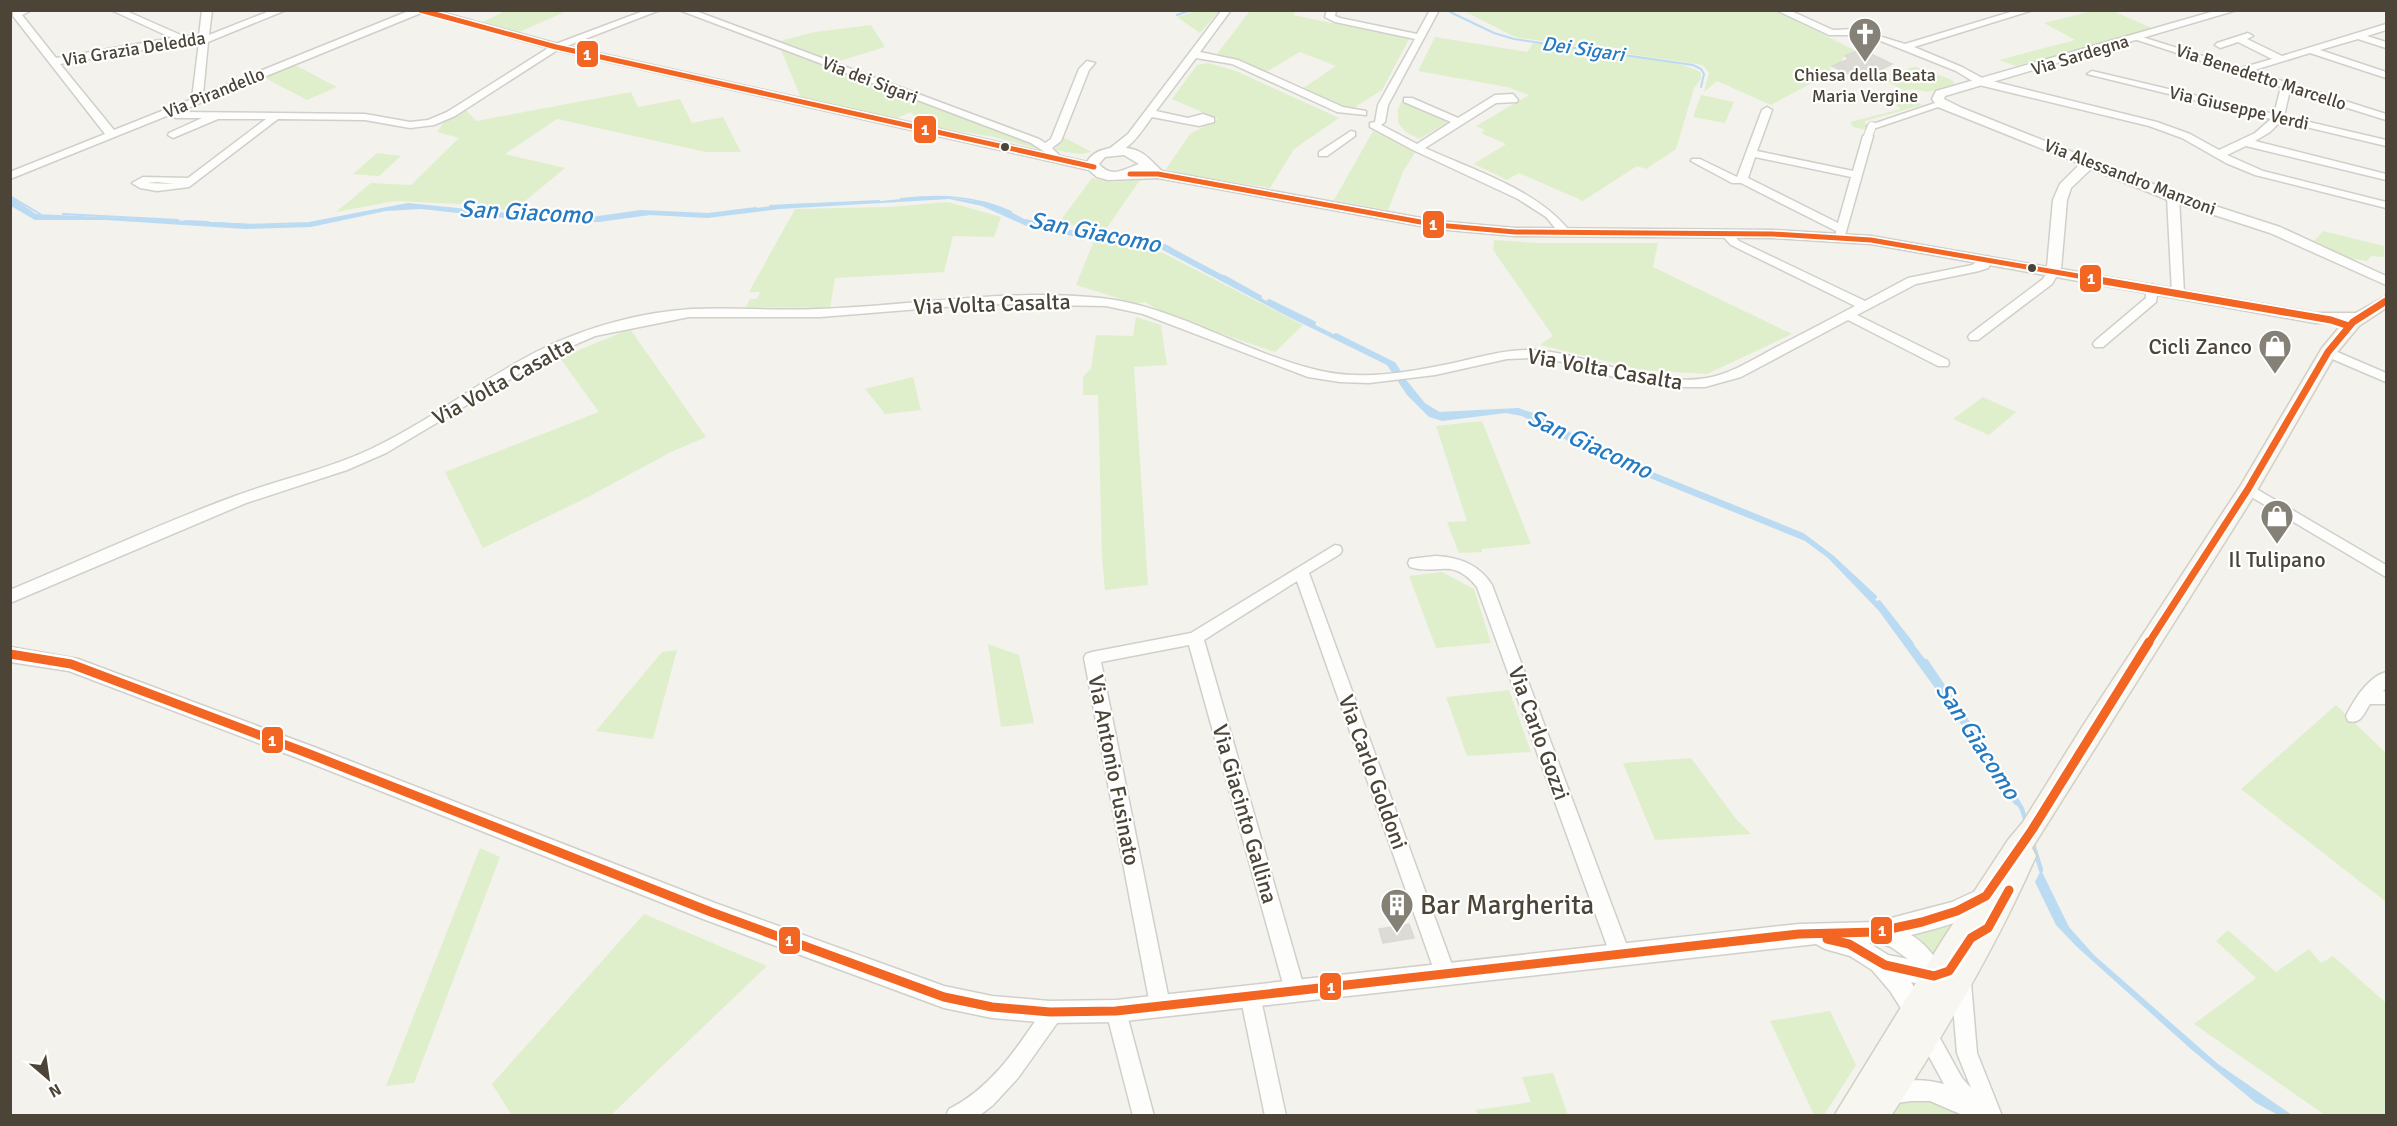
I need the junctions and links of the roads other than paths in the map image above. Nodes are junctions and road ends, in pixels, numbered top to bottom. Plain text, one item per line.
1 (28, 10) edge
2 (115, 10) edge
3 (207, 10) edge
4 (282, 10) edge
5 (418, 10) edge
6 (656, 10) edge
7 (683, 10) edge
8 (1227, 10) edge
9 (1332, 10) edge
10 (1436, 10) edge
11 (1780, 10) edge
12 (1993, 10) edge
13 (2029, 10) edge
14 (2232, 10) edge
15 (2005, 17) junction
16 (2386, 27) edge
17 (2253, 34) dead end
18 (2359, 36) junction
19 (1420, 37) junction
20 (2136, 38) junction
21 (182, 39) junction
22 (2239, 39) junction
23 (204, 40) junction
24 (1909, 45) junction
25 (2220, 45) dead end
26 (2386, 45) edge
27 (556, 47) junction
28 (2310, 50) junction
29 (1193, 54) junction
30 (2281, 59) junction
31 (53, 62) junction
32 (1090, 63) dead end
33 (2242, 71) junction
34 (2092, 74) dead end
35 (2386, 75) edge
36 (1999, 79) junction
37 (1984, 83) junction
38 (2286, 86) junction
39 (197, 100) junction
40 (1408, 100) dead end
41 (1495, 100) dead end
42 (1942, 104) junction
43 (1767, 110) dead end
44 (168, 111) junction
45 (1149, 113) junction
46 (219, 115) junction
47 (276, 116) junction
48 (2278, 117) junction
49 (2386, 117) edge
50 (1192, 120) dead end
51 (1368, 120) junction
52 (1459, 122) junction
53 (111, 134) junction
54 (173, 135) dead end
55 (1132, 136) junction
56 (2244, 142) junction
57 (2386, 143) edge
58 (1033, 147) junction
59 (1417, 148) junction
60 (1050, 151) junction
61 (1107, 153) junction
62 (1750, 153) junction
63 (1323, 154) dead end
64 (2219, 154) junction
65 (1138, 158) junction
66 (1696, 161) dead end
67 (2090, 162) junction
68 (1094, 167) junction
69 (1130, 174) junction
70 (1158, 174) junction
71 (1856, 175) junction
72 (10, 176) edge
73 (2386, 177) edge
74 (1742, 180) junction
75 (190, 182) dead end
76 (2173, 197) junction
77 (2386, 205) edge
78 (1565, 233) junction
79 (1726, 233) junction
80 (1840, 233) junction
81 (1987, 260) junction
82 (2054, 270) junction
83 (2386, 280) edge
84 (2152, 288) junction
85 (2178, 292) junction
86 (1865, 306) junction
87 (2383, 306) edge
88 (1848, 315) junction
89 (2354, 322) junction
90 (2328, 323) junction
91 (1974, 337) dead end
92 (2099, 344) dead end
93 (2331, 347) junction
94 (1943, 363) dead end
95 (2386, 378) edge
96 (2248, 489) junction
97 (1335, 550) dead end
98 (1415, 563) dead end
99 (1301, 571) junction
100 (2386, 572) edge
101 (10, 597) edge
102 (1196, 638) junction
103 (10, 654) edge
104 (2386, 678) edge
105 (2366, 697) junction
106 (2386, 698) edge
107 (2354, 716) dead end
108 (2024, 847) junction
109 (1986, 896) junction
110 (1988, 928) junction
111 (1876, 932) junction
112 (1799, 934) junction
113 (1620, 954) junction
114 (1885, 965) junction
115 (1445, 973) junction
116 (1961, 975) junction
117 (1934, 976) junction
118 (1295, 991) junction
119 (1250, 995) junction
120 (1160, 1005) junction
121 (1944, 1007) junction
122 (1116, 1011) junction
123 (1053, 1012) junction
124 (1921, 1023) junction
125 (1967, 1053) junction
126 (1881, 1105) edge
127 (1983, 1115) edge
128 (956, 1116) edge
129 (1144, 1116) edge
130 (1276, 1116) edge
131 (1848, 1116) edge

1 - 31 street
2 - 21 street
3 - 23 street
4 - 23 street, Via Grazia Deledda
5 - 27 street
5 - 39 street, Via Pirandello
6 - 27 street
7 - 58 street, Via dei Sigari
8 - 29 street
9 - 19 street
10 - 19 street
11 - 24 street
12 - 15 street
13 - 15 street
14 - 20 street, Via Sardegna
15 - 24 street
16 - 18 street
17 - 22 street
18 - 26 street
18 - 28 street
19 - 51 street
20 - 33 street, Via Benedetto Marcello
20 - 36 street, Via Sardegna
21 - 23 street, Via Grazia Deledda
21 - 31 street, Via Grazia Deledda
22 - 25 street
22 - 30 street
23 - 39 street
24 - 36 street
24 - 37 street
27 - 47 street
27 - 58 street
28 - 30 street
28 - 35 street
29 - 45 street
29 - 51 street
30 - 33 street
31 - 53 street
32 - 60 street
33 - 38 street, Via Benedetto Marcello
34 - 48 street, Via Giuseppe Verdi
36 - 37 street, Via Sardegna
37 - 42 street, Via Sardegna
37 - 64 street
38 - 48 street
38 - 49 street, Via Benedetto Marcello
39 - 44 street, Via Pirandello
40 - 52 street
41 - 52 street
42 - 67 street, Via Alessandro Manzoni
42 - 71 street
43 - 62 street
44 - 46 street
44 - 53 street, Via Pirandello
45 - 50 street
45 - 55 street
46 - 47 street
46 - 54 street
47 - 75 street
48 - 56 street
48 - 57 street, Via Giuseppe Verdi
51 - 59 street
51 - 63 street
52 - 59 street
53 - 72 street, Via Pirandello
55 - 61 street
55 - 65 street
56 - 64 street
56 - 73 street
58 - 60 street
58 - 68 street
59 - 78 street
60 - 61 street
61 - 65 street
61 - 68 street
62 - 71 street
62 - 74 street
64 - 77 street
65 - 69 street
65 - 70 street
66 - 74 street
67 - 76 street, Via Alessandro Manzoni
67 - 82 street
68 - 69 street
69 - 70 street
70 - 78 street
71 - 80 street
74 - 80 street
76 - 83 street, Via Alessandro Manzoni
76 - 85 street
78 - 79 street
79 - 80 street
79 - 86 street
80 - 81 street
81 - 82 street
81 - 86 street, Via Volta Casalta
82 - 84 street
82 - 91 street
84 - 85 street
84 - 92 street
85 - 90 street
86 - 88 street, Via Volta Casalta
87 - 89 main road
88 - 94 street
88 - 101 street, Via Volta Casalta
89 - 90 street
89 - 93 main road
90 - 93 street
93 - 95 street
93 - 96 main road
96 - 100 street
96 - 108 main road
97 - 99 street, Via Antonio Fusinato
98 - 113 street, Via Carlo Gozzi
99 - 102 street, Via Antonio Fusinato
99 - 115 street, Via Carlo Goldoni
102 - 118 street, Via Giacinto Gallina
102 - 120 street, Via Antonio Fusinato
103 - 123 street
104 - 105 street
105 - 106 street
105 - 107 street
108 - 109 main road
108 - 110 main road
109 - 111 street
109 - 117 main road
110 - 116 main road
110 - 117 street
111 - 112 street
111 - 117 street
112 - 113 street
112 - 114 street
113 - 115 street
114 - 117 street
114 - 124 street
115 - 118 street
116 - 121 main road
116 - 125 street
117 - 121 street
117 - 124 main road
118 - 119 street
119 - 120 street
119 - 130 street
120 - 122 street
121 - 124 main road
121 - 125 street
122 - 123 street
122 - 129 street
123 - 128 street
124 - 126 main road
124 - 127 street
124 - 131 main road
125 - 127 street
126 - 127 street

